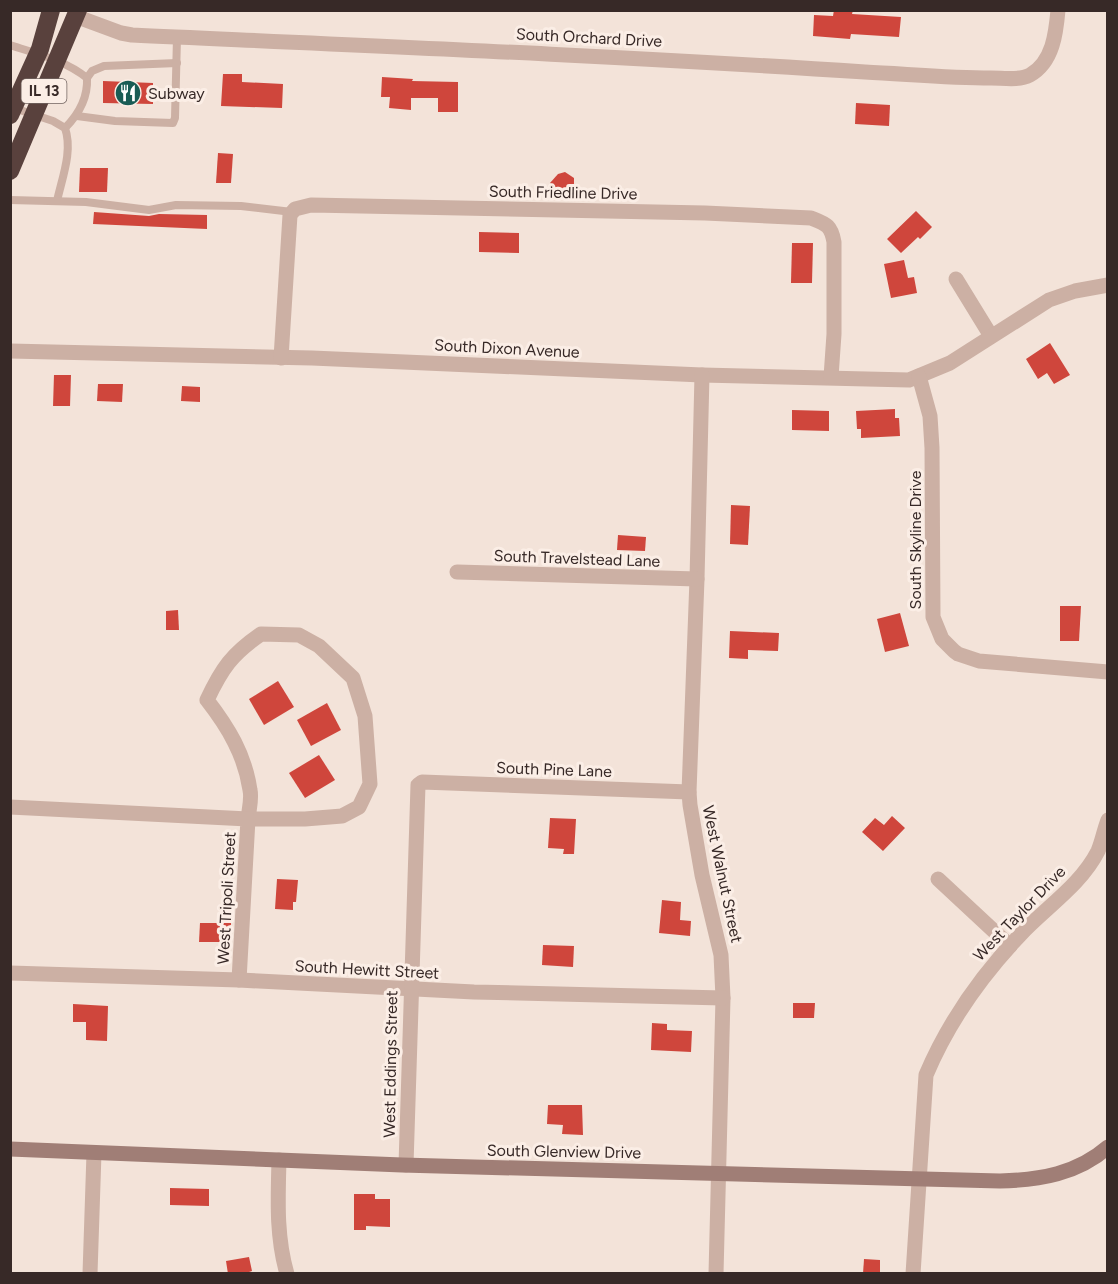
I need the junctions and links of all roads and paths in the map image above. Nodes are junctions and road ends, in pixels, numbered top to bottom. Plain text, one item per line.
1 (51, 10) edge
2 (1058, 10) edge
3 (76, 13) edge
4 (177, 37) junction
5 (10, 45) edge
6 (38, 54) junction
7 (57, 60) junction
8 (177, 63) junction
9 (87, 78) junction
10 (11, 110) edge
11 (33, 116) junction
12 (77, 116) junction
13 (65, 128) junction
14 (10, 171) edge
15 (10, 200) edge
16 (57, 201) junction
17 (292, 212) junction
18 (956, 279) dead end
19 (1107, 285) edge
20 (991, 336) junction
21 (10, 351) edge
22 (281, 358) junction
23 (702, 375) junction
24 (919, 376) junction
25 (831, 377) junction
26 (457, 573) dead end
27 (697, 579) junction
28 (1107, 672) edge
29 (418, 785) joint
30 (689, 792) junction
31 (10, 807) edge
32 (248, 819) junction
33 (1107, 820) edge
34 (939, 879) dead end
35 (1010, 946) junction
36 (10, 973) edge
37 (239, 980) junction
38 (410, 989) junction
39 (723, 998) junction
40 (1107, 1146) edge
41 (10, 1149) edge
42 (94, 1153) junction
43 (279, 1160) junction
44 (406, 1165) junction
45 (718, 1173) junction
46 (920, 1179) junction
47 (90, 1274) edge
48 (287, 1274) edge
49 (716, 1274) edge
50 (913, 1274) edge

1 - 6 highway, IL 13
2 - 4 street, South Orchard Drive
3 - 4 street, South Orchard Drive
3 - 7 highway, IL 13
4 - 8 lane
5 - 6 lane
6 - 7 lane
6 - 10 highway, IL 13
7 - 9 lane
7 - 11 highway, IL 13
8 - 9 lane
8 - 12 lane
9 - 12 lane
10 - 11 lane
11 - 13 lane
11 - 14 highway, IL 13
12 - 13 lane
13 - 16 lane
15 - 16 lane
16 - 17 lane
17 - 22 street
17 - 25 street, South Friedline Drive
18 - 20 street
19 - 20 street, South Dixon Avenue
20 - 24 street, South Dixon Avenue
21 - 22 street, South Dixon Avenue
22 - 23 street, South Dixon Avenue
23 - 25 street, South Dixon Avenue
23 - 27 street, West Walnut Street
24 - 25 street, South Dixon Avenue
24 - 28 street, South Skyline Drive
26 - 27 street, South Travelstead Lane
27 - 30 street, West Walnut Street
29 - 30 street, South Pine Lane
29 - 38 street, West Eddings Street
30 - 39 street, West Walnut Street
31 - 32 street
32 - 32 street
32 - 37 street, West Tripoli Street
33 - 35 street, West Taylor Drive
34 - 35 street
35 - 46 street, West Taylor Drive
36 - 37 street, South Hewitt Street
37 - 38 street, South Hewitt Street
38 - 39 street, South Hewitt Street
38 - 44 street, West Eddings Street
39 - 45 street, West Walnut Street
40 - 46 street, South Glenview Drive
41 - 42 street, South Glenview Drive
42 - 43 street, South Glenview Drive
42 - 47 street
43 - 44 street, South Glenview Drive
43 - 48 street
44 - 45 street, South Glenview Drive
45 - 46 street, South Glenview Drive
45 - 49 street, West Walnut Street
46 - 50 street, West Taylor Drive

